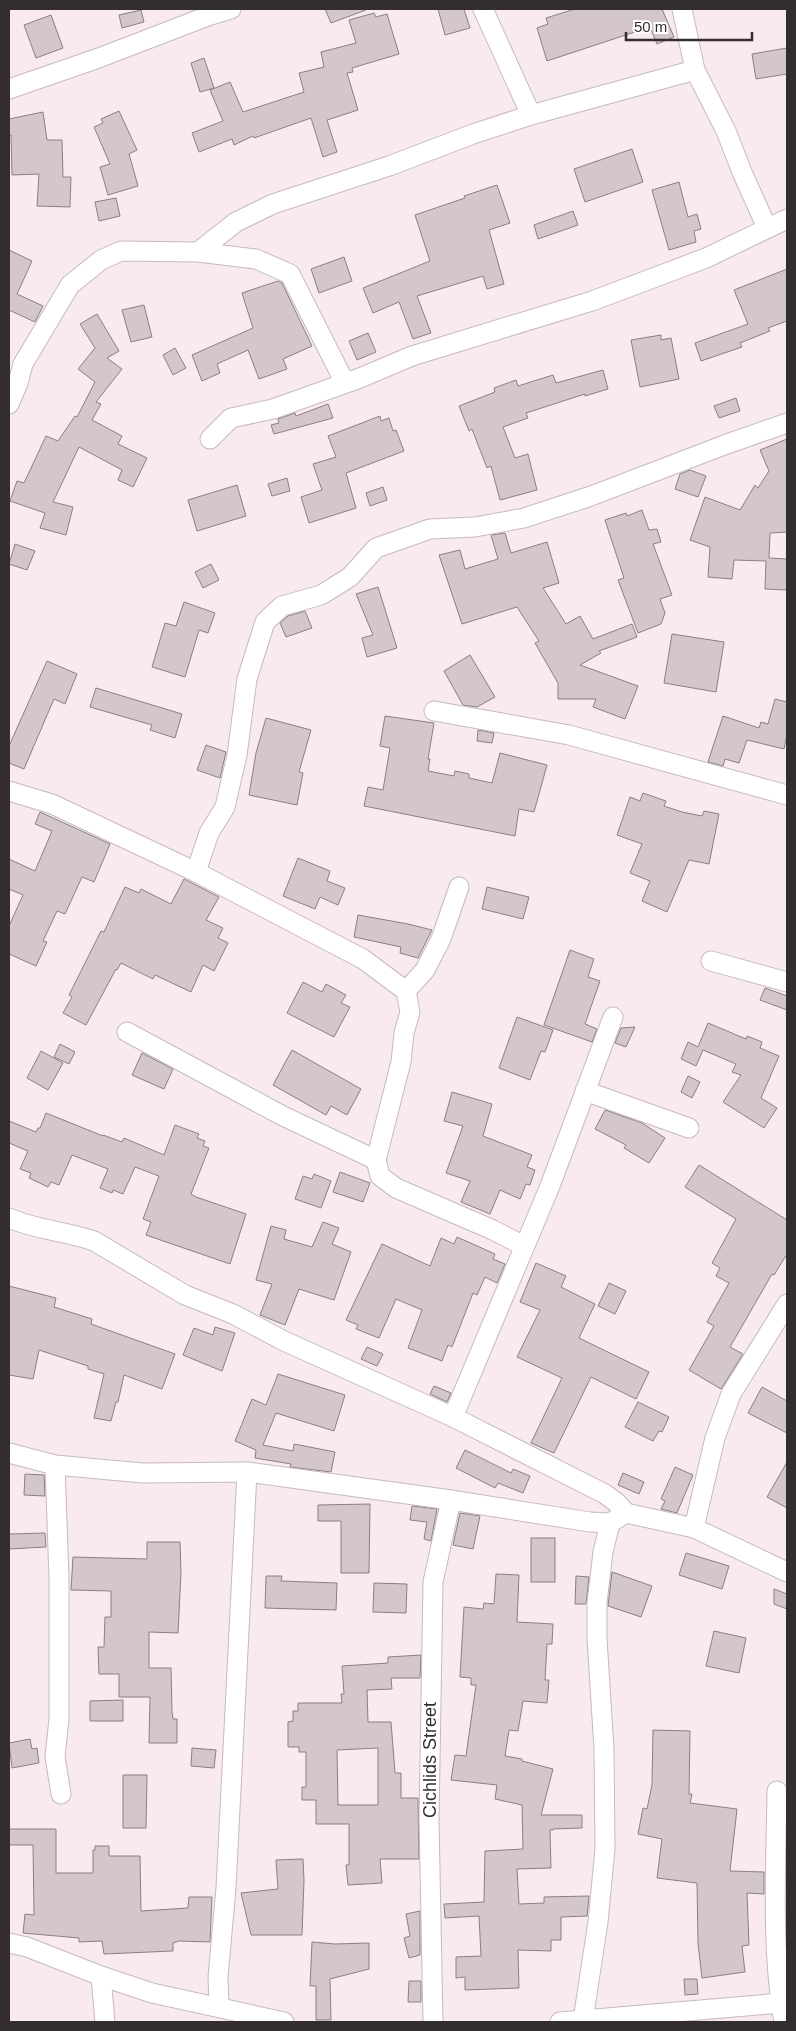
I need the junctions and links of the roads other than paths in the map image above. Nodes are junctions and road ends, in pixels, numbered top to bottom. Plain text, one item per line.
1 (231, 9) edge
2 (483, 9) edge
3 (682, 9) edge
4 (695, 70) junction
5 (9, 89) edge
6 (531, 115) junction
7 (787, 219) edge
8 (767, 228) junction
9 (198, 252) junction
10 (345, 383) junction
11 (9, 404) edge
12 (787, 423) edge
13 (210, 438) dead end
14 (434, 711) dead end
15 (9, 793) edge
16 (787, 795) edge
17 (196, 872) junction
18 (459, 887) dead end
19 (711, 962) dead end
20 (787, 982) edge
21 (406, 992) junction
22 (613, 1018) dead end
23 (127, 1032) dead end
24 (585, 1091) junction
25 (689, 1128) dead end
26 (376, 1160) junction
27 (9, 1218) edge
28 (524, 1246) junction
29 (787, 1304) edge
30 (452, 1417) junction
31 (9, 1452) edge
32 (55, 1464) junction
33 (247, 1472) junction
34 (451, 1500) junction
35 (626, 1512) junction
36 (610, 1523) junction
37 (694, 1528) junction
38 (787, 1572) edge
39 (777, 1791) dead end
40 (61, 1794) dead end
41 (782, 1910) edge
42 (9, 1943) edge
43 (101, 1976) junction
44 (781, 2003) junction
45 (219, 2008) junction
46 (583, 2020) junction
47 (105, 2022) edge
48 (284, 2022) edge
49 (433, 2022) edge
50 (560, 2022) edge
51 (784, 2022) edge

1 - 5 street
2 - 6 street
3 - 4 street
4 - 6 street
4 - 8 street
6 - 9 street
7 - 8 street
8 - 10 street
9 - 10 street
9 - 11 street
10 - 13 street
12 - 17 street
14 - 16 street
15 - 17 street
17 - 21 street
18 - 21 street
19 - 20 street
21 - 26 street
22 - 24 street
23 - 26 street
24 - 25 street
24 - 28 street
26 - 28 street
27 - 30 street
28 - 30 street
29 - 37 street
30 - 35 street
31 - 32 street
32 - 33 street
32 - 40 street
33 - 34 street
33 - 45 street
34 - 36 street
34 - 49 street, Cichlids Street
35 - 36 street
35 - 37 street
36 - 46 street
37 - 38 street
39 - 41 street
41 - 44 street
42 - 43 street
43 - 45 street
43 - 47 street
44 - 46 street
44 - 51 street
45 - 48 street
46 - 50 street

